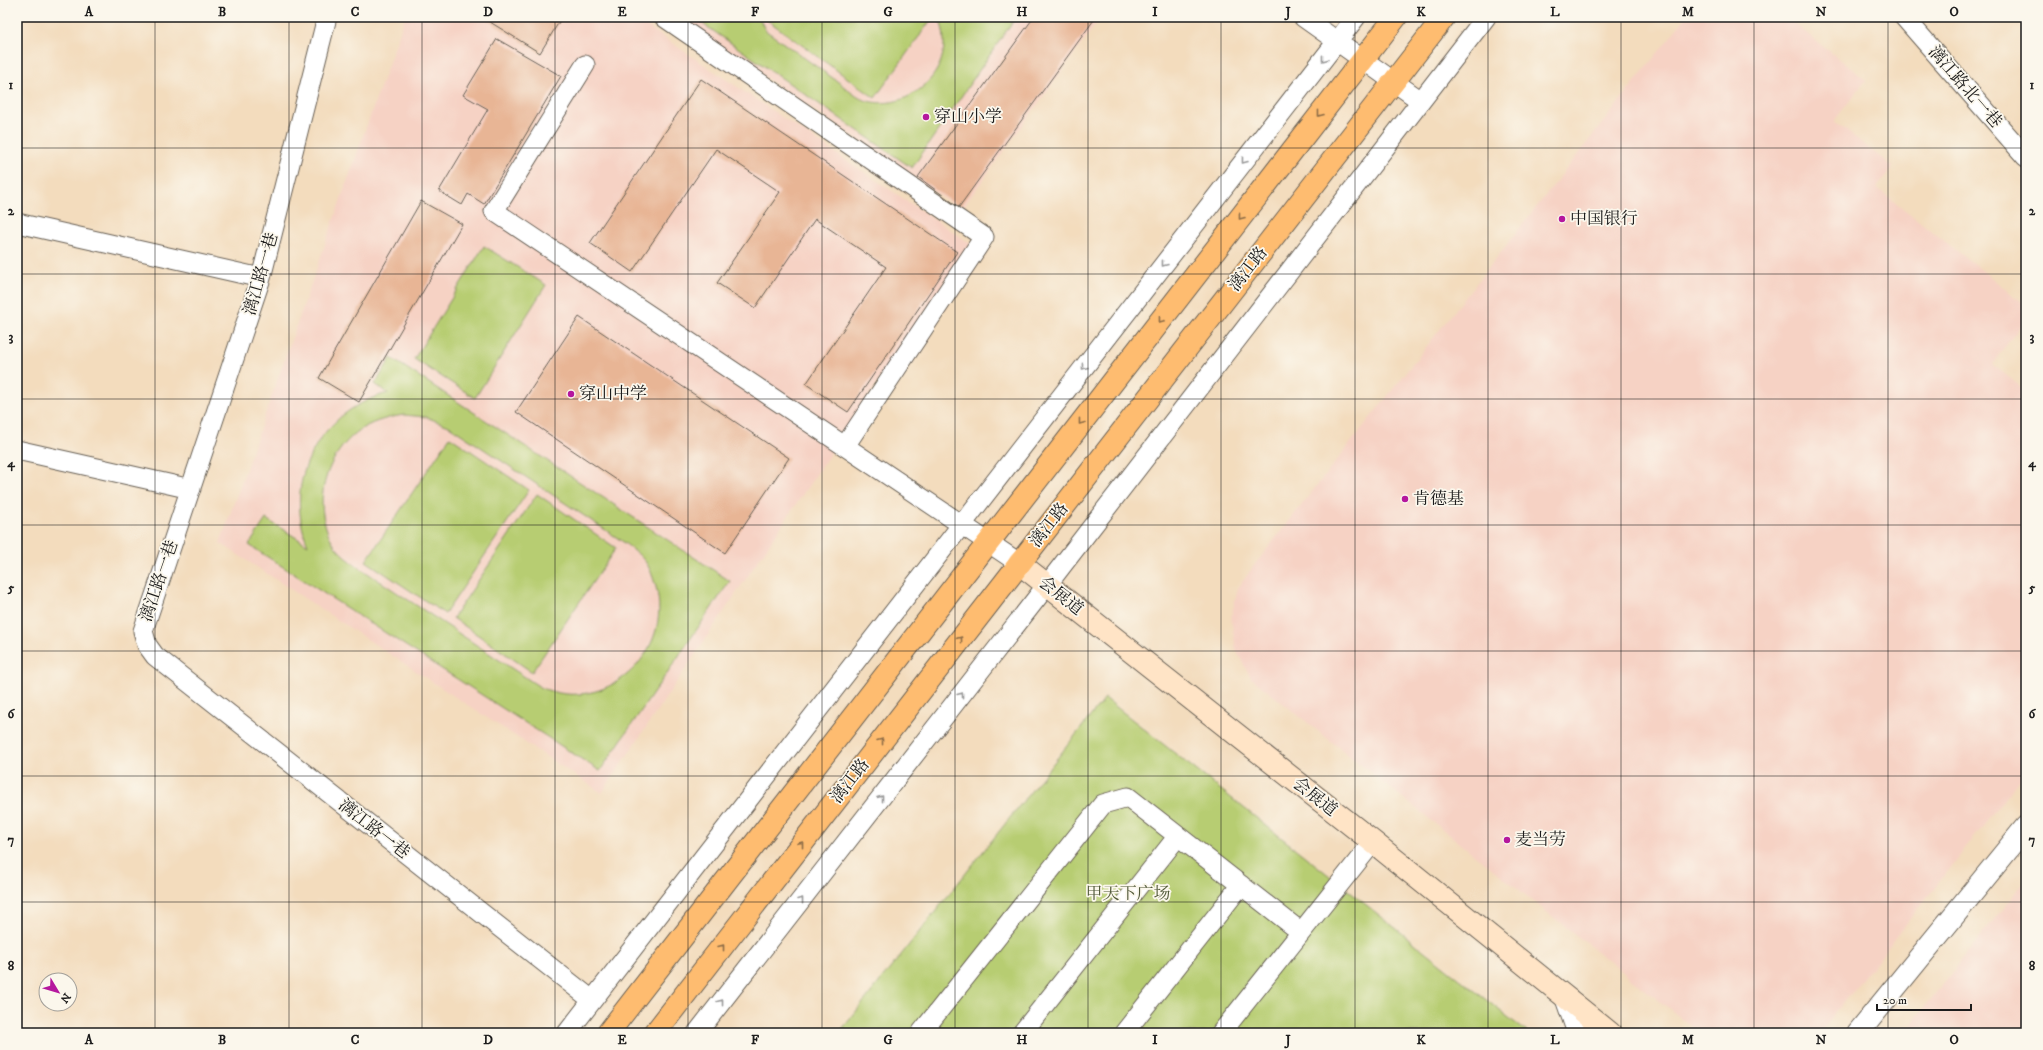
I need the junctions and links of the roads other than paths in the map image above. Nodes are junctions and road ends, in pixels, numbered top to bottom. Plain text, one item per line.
1 (327, 17) edge
2 (664, 17) edge
3 (1303, 17) edge
4 (1356, 17) edge
5 (1396, 17) edge
6 (1444, 17) edge
7 (1486, 17) edge
8 (1904, 17) edge
9 (1337, 42) junction
10 (1363, 60) junction
11 (586, 65) dead end
12 (1393, 82) junction
13 (1421, 101) junction
14 (2026, 157) edge
15 (17, 223) edge
16 (262, 278) junction
17 (845, 446) junction
18 (17, 450) edge
19 (191, 489) junction
20 (962, 525) junction
21 (988, 542) junction
22 (1019, 563) junction
23 (1047, 585) junction
24 (2026, 827) edge
25 (1178, 836) junction
26 (1373, 842) junction
27 (1241, 885) junction
28 (1301, 932) junction
29 (1564, 996) junction
30 (592, 1000) junction
31 (567, 1033) edge
32 (608, 1033) edge
33 (655, 1033) edge
34 (697, 1033) edge
35 (921, 1033) edge
36 (1022, 1033) edge
37 (1124, 1033) edge
38 (1221, 1033) edge
39 (1577, 1033) edge
40 (1610, 1033) edge
41 (1858, 1033) edge

1 - 16 lane, 漓江路一巷
2 - 17 lane
3 - 9 lane
4 - 9 lane
5 - 10 highway
6 - 12 highway, 漓江路
7 - 13 lane
8 - 14 lane, 漓江路北一巷
9 - 10 lane
9 -> 20 lane
10 - 12 lane
10 -> 21 highway
11 - 17 lane
12 - 13 lane
12 - 22 highway, 漓江路
13 - 23 lane
15 - 16 lane
16 - 19 lane, 漓江路一巷
17 - 20 lane
18 - 19 lane
19 - 30 lane, 漓江路一巷
20 - 21 lane
20 - 30 lane
21 - 22 lane
21 - 32 highway
22 - 23 street, 会展道
33 -> 22 highway, 漓江路
23 - 26 street, 会展道
34 -> 23 lane
24 - 41 street
25 - 27 lane
25 - 35 lane
25 - 36 lane
26 - 28 lane
26 - 29 street, 会展道
27 - 28 lane
27 - 37 lane
28 - 38 lane
29 - 39 lane
29 - 40 street, 会展道
30 - 31 lane

